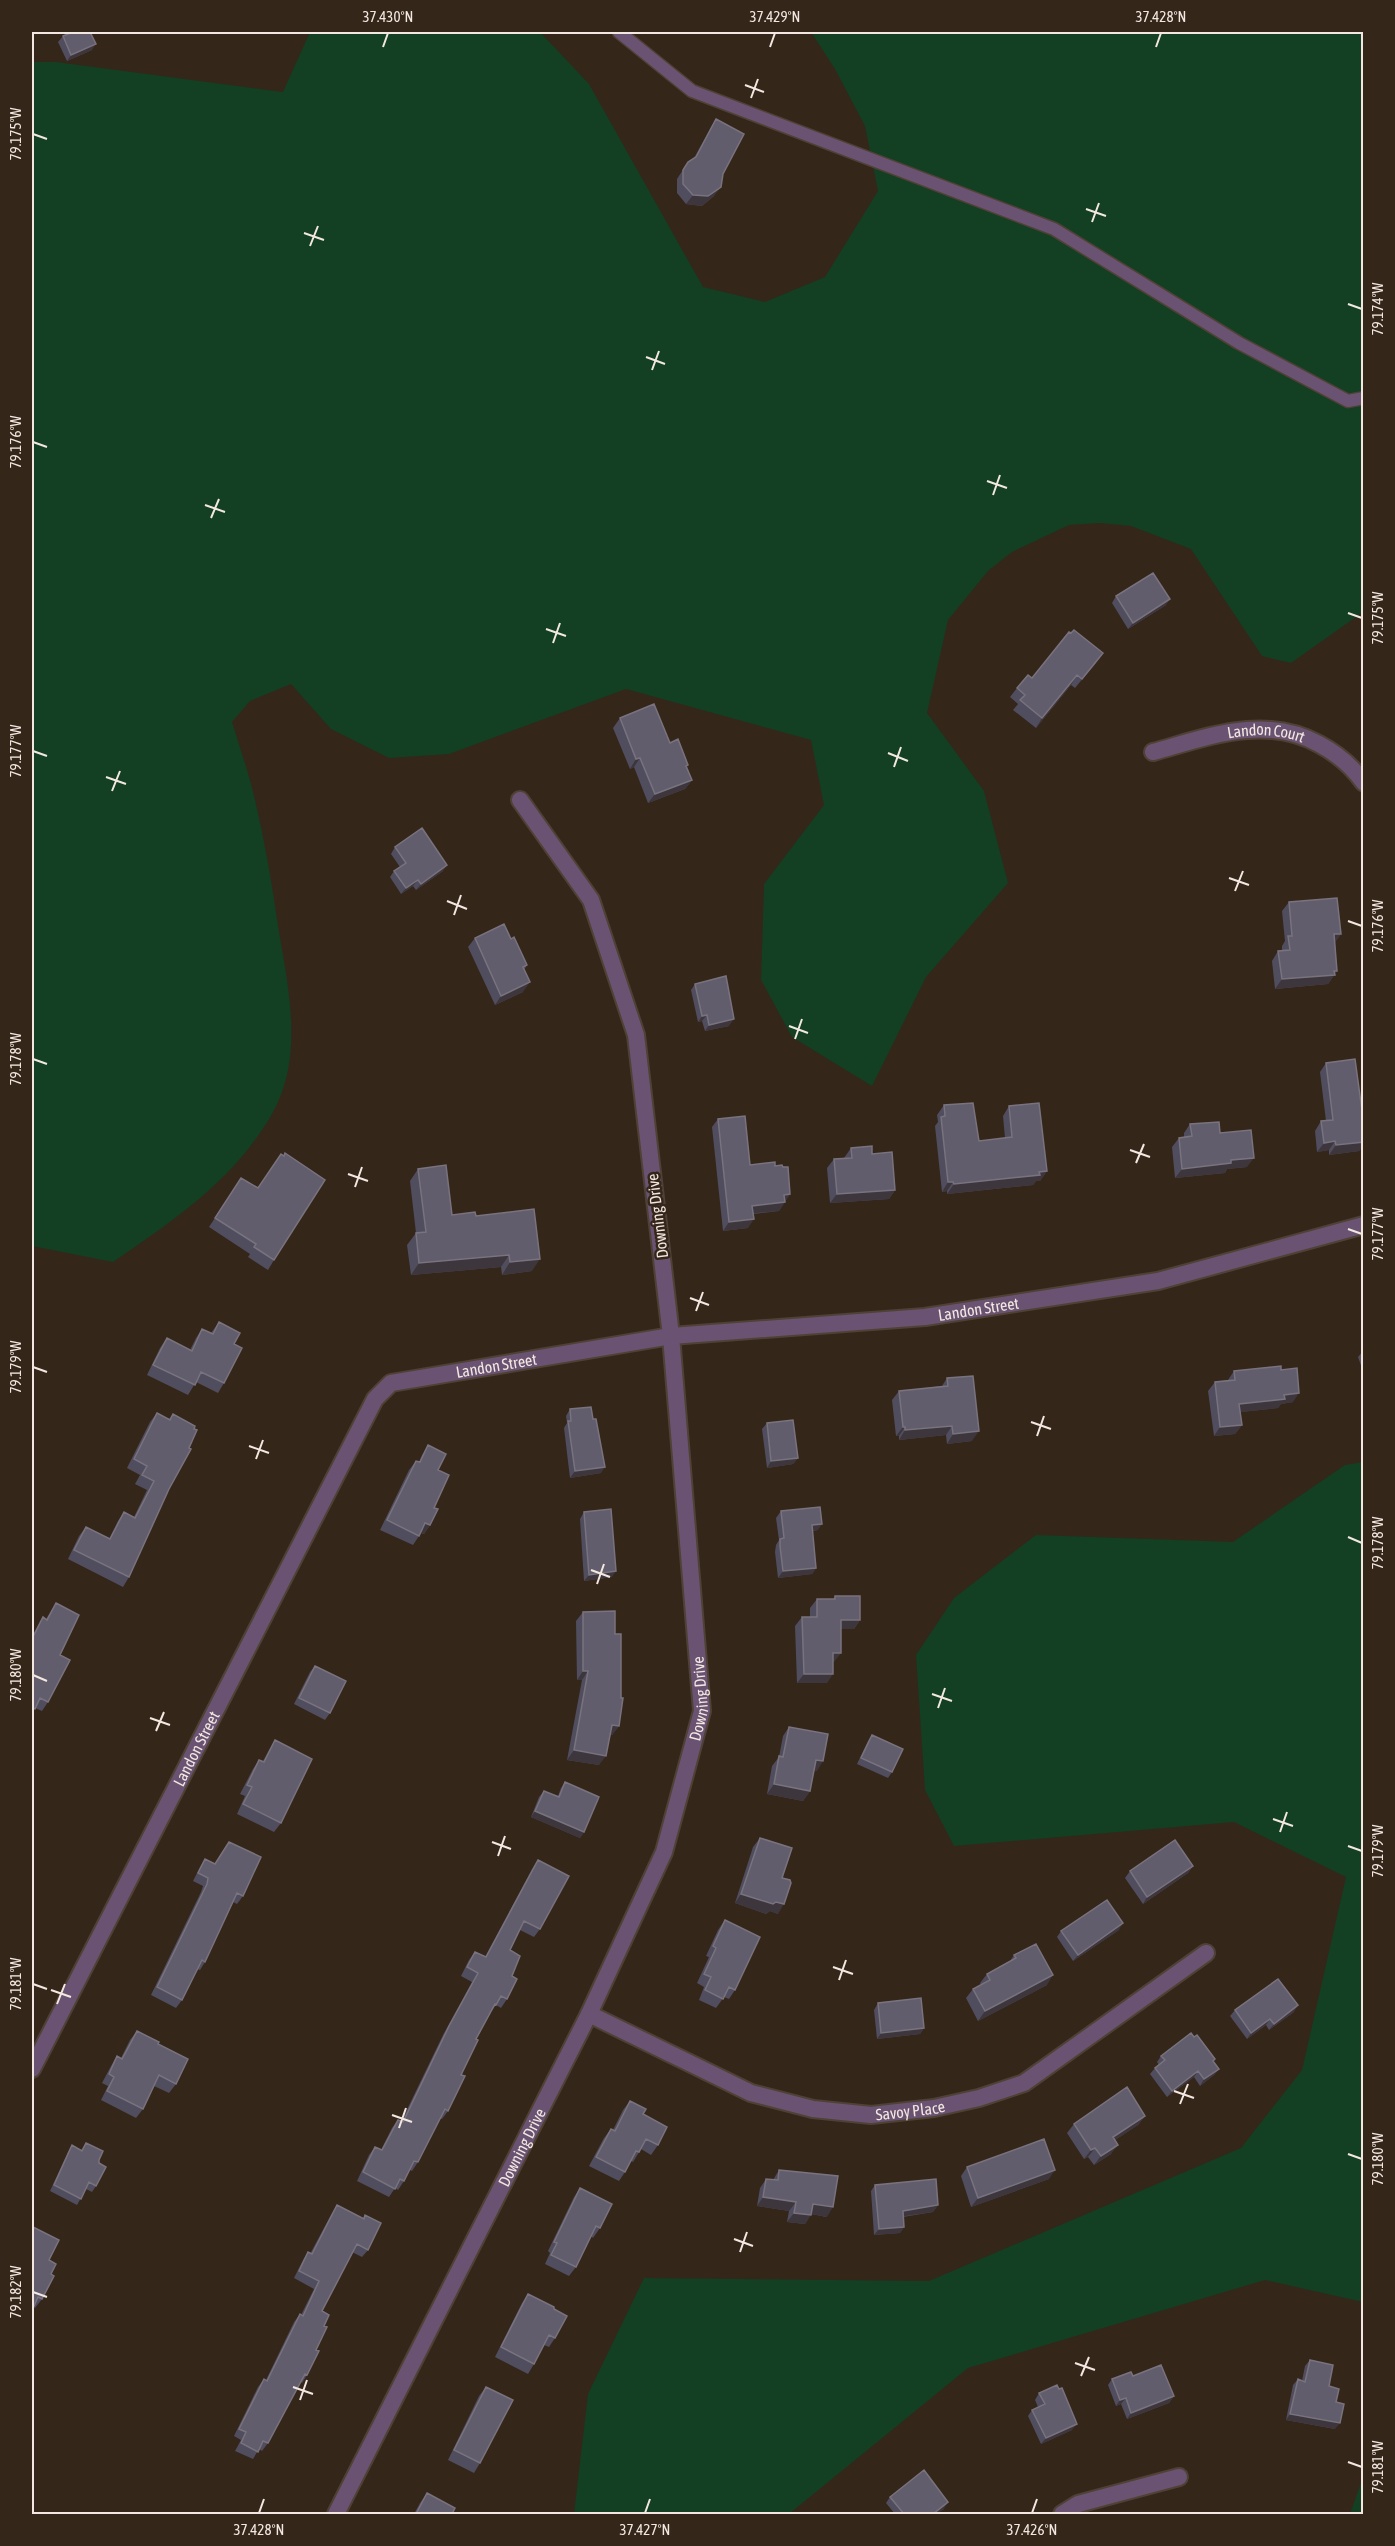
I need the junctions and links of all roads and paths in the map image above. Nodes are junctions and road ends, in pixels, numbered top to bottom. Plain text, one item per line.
1 (619, 32) edge
2 (1364, 398) edge
3 (1153, 752) dead end
4 (1364, 783) edge
5 (520, 800) dead end
6 (1364, 1225) edge
7 (671, 1336) junction
8 (1206, 1953) dead end
9 (589, 2014) junction
10 (32, 2068) edge
11 (1179, 2477) dead end
12 (336, 2514) edge
13 (1062, 2514) edge

1 - 2 lane
3 - 4 street, Landon Court
5 - 7 street, Downing Drive
6 - 7 street, Landon Street
7 - 9 street, Downing Drive
7 - 10 street, Landon Street
8 - 9 street, Savoy Place
9 - 12 street, Downing Drive
11 - 13 street

